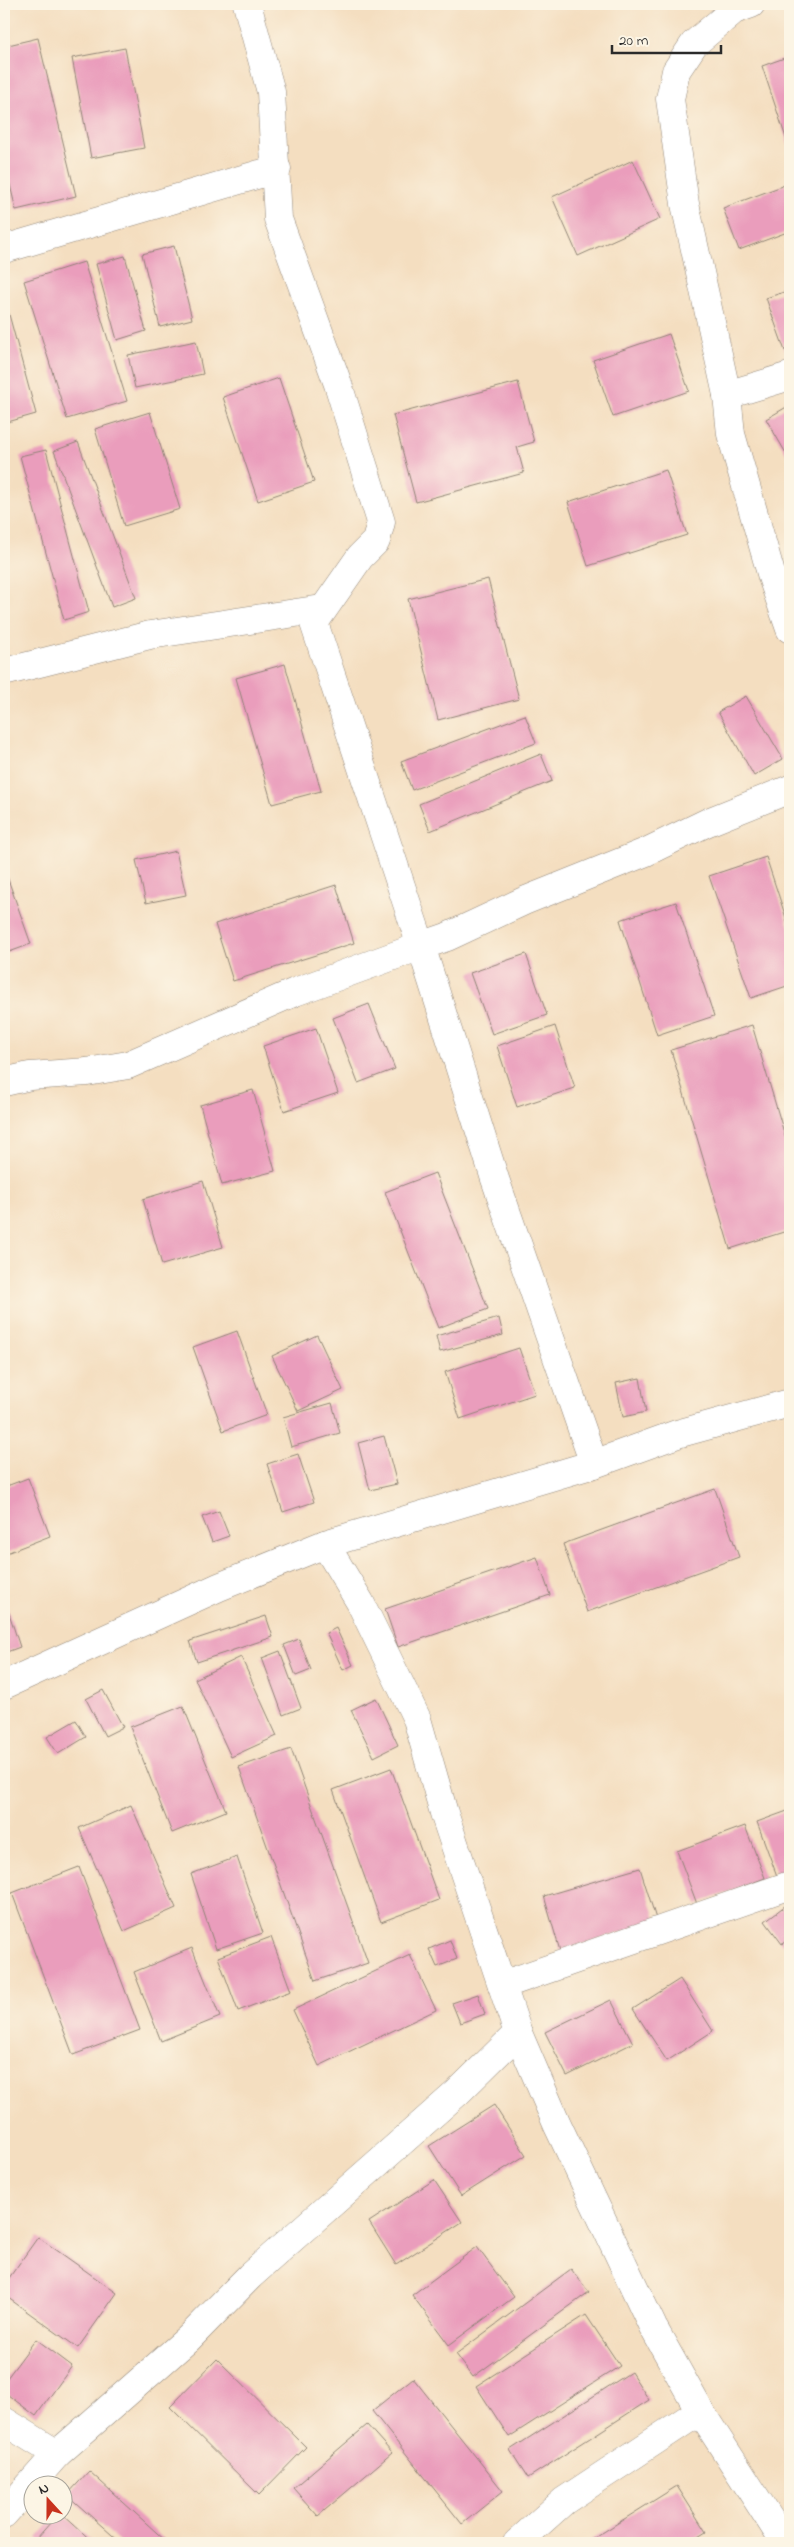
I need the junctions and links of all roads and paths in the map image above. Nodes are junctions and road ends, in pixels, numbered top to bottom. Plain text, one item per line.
1 (247, 4) edge
2 (752, 4) edge
3 (277, 169) junction
4 (4, 249) edge
5 (790, 376) edge
6 (727, 395) junction
7 (322, 609) junction
8 (790, 629) edge
9 (4, 672) edge
10 (790, 789) edge
11 (421, 946) junction
12 (4, 1082) edge
13 (790, 1403) edge
14 (594, 1464) junction
15 (325, 1544) junction
16 (4, 1685) edge
17 (790, 1885) edge
18 (502, 1985) junction
19 (518, 2033) junction
20 (700, 2411) junction
21 (4, 2421) edge
22 (58, 2454) junction
23 (4, 2514) edge
24 (517, 2543) edge
25 (785, 2543) edge

1 - 3 street
2 - 6 street
3 - 4 street
3 - 7 street
5 - 6 street
6 - 8 street
7 - 9 street
7 - 11 street
10 - 11 street
11 - 12 street
11 - 14 street
13 - 14 street
14 - 15 street
15 - 16 street
15 - 18 street
17 - 18 street
18 - 19 street
19 - 20 street
19 - 22 street
20 - 24 street
20 - 25 street
21 - 22 street
22 - 23 street

